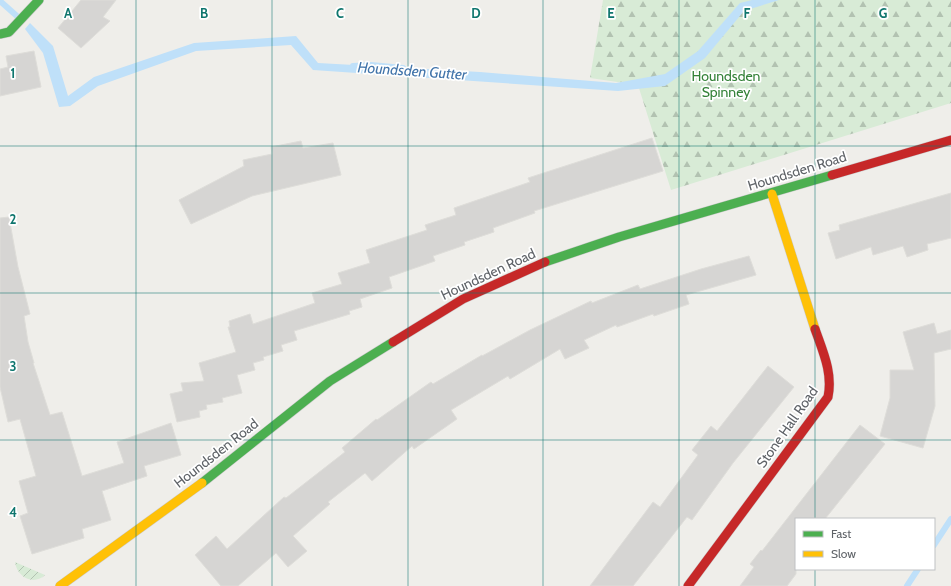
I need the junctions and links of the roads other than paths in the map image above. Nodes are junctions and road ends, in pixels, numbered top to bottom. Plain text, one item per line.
1 (38, 0) edge
2 (0, 34) edge
3 (951, 140) edge
4 (772, 194) junction
5 (60, 586) edge
6 (688, 586) edge

1 - 2 street
3 - 4 street, Houndsden Road
4 - 5 street, Houndsden Road
4 - 6 street, Stone Hall Road

